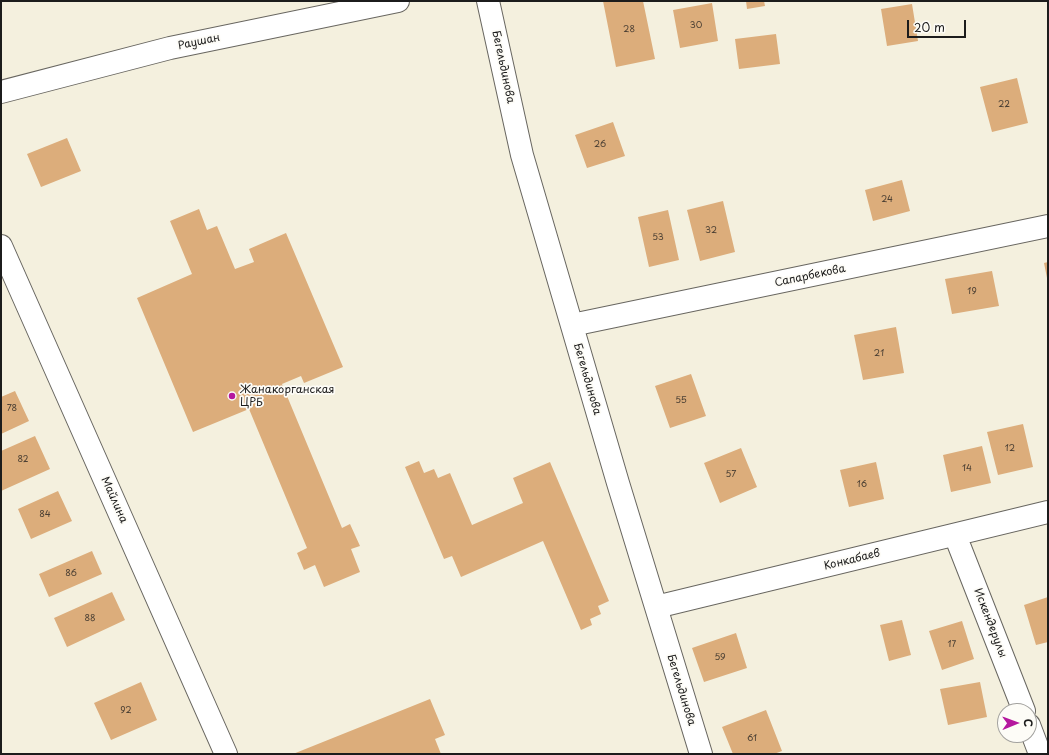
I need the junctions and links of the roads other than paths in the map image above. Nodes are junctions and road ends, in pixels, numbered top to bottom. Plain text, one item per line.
1 (398, 1) edge
2 (488, 1) edge
3 (1, 92) edge
4 (1048, 226) edge
5 (1, 246) edge
6 (572, 325) junction
7 (1048, 512) edge
8 (955, 535) junction
9 (656, 607) junction
10 (1021, 703) edge
11 (1036, 743) edge
12 (226, 754) edge
13 (701, 754) edge
14 (1040, 754) edge

1 - 3 street, Раушан
2 - 6 street, Бегельдинова
4 - 6 street, Сапарбекова
5 - 12 street, Майлина
6 - 9 street, Бегельдинова
7 - 8 street, Конкабаев
8 - 9 street, Конкабаев
8 - 10 street, Искендерулы
9 - 13 street, Бегельдинова
11 - 14 street

